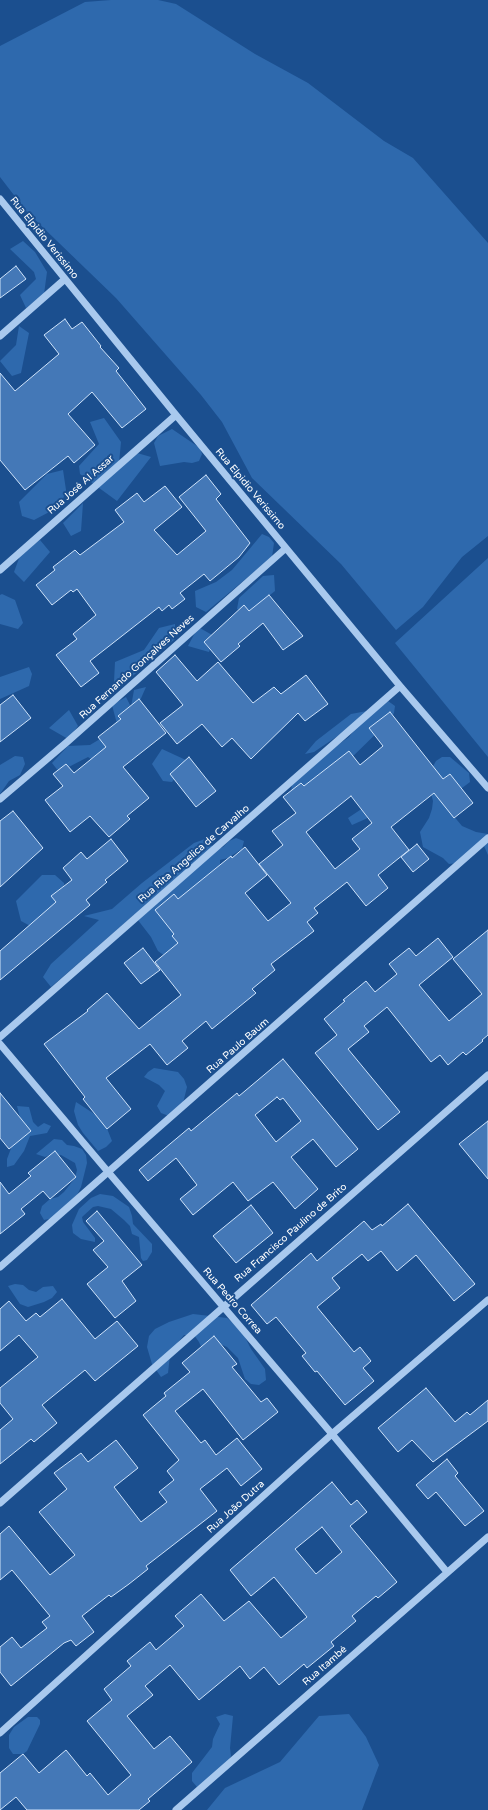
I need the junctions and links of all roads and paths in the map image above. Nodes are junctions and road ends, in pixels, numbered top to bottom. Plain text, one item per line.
1 (0, 199) edge
2 (65, 279) junction
3 (0, 336) edge
4 (176, 415) junction
5 (286, 548) junction
6 (0, 570) edge
7 (400, 686) junction
8 (488, 788) edge
9 (0, 799) edge
10 (488, 838) edge
11 (0, 1037) edge
12 (0, 1044) edge
13 (488, 1075) edge
14 (109, 1173) junction
15 (0, 1267) edge
16 (488, 1300) edge
17 (223, 1306) junction
18 (332, 1434) junction
19 (0, 1503) edge
20 (488, 1536) edge
21 (448, 1572) junction
22 (0, 1732) edge
23 (176, 1810) edge

1 - 2 street, Rua Elpidio Verissimo
2 - 3 street
2 - 4 street, Rua Elpidio Verissimo
4 - 5 street, Rua Elpidio Verissimo
4 - 6 street, Rua José Al Assar
5 - 7 street, Rua Elpidio Verissimo
5 - 9 street, Rua Fernando Gonçalves Neves
7 - 8 street, Rua Elpidio Verissimo
7 - 11 street, Rua Rita Angelica de Carvalho
10 - 14 street, Rua Paulo Baum
12 - 14 street, Rua Pedro Correa
13 - 17 street, Rua Francisco Paulino de Brito
14 - 15 street, Rua Paulo Baum
14 - 17 street, Rua Pedro Correa
16 - 18 street, Rua João Dutra
17 - 18 street, Rua Pedro Correa
17 - 19 street, Rua Francisco Paulino de Brito
18 - 21 street, Rua Pedro Correa
18 - 22 street, Rua João Dutra
20 - 21 street, Rua Itambé
21 - 23 street, Rua Itambé

